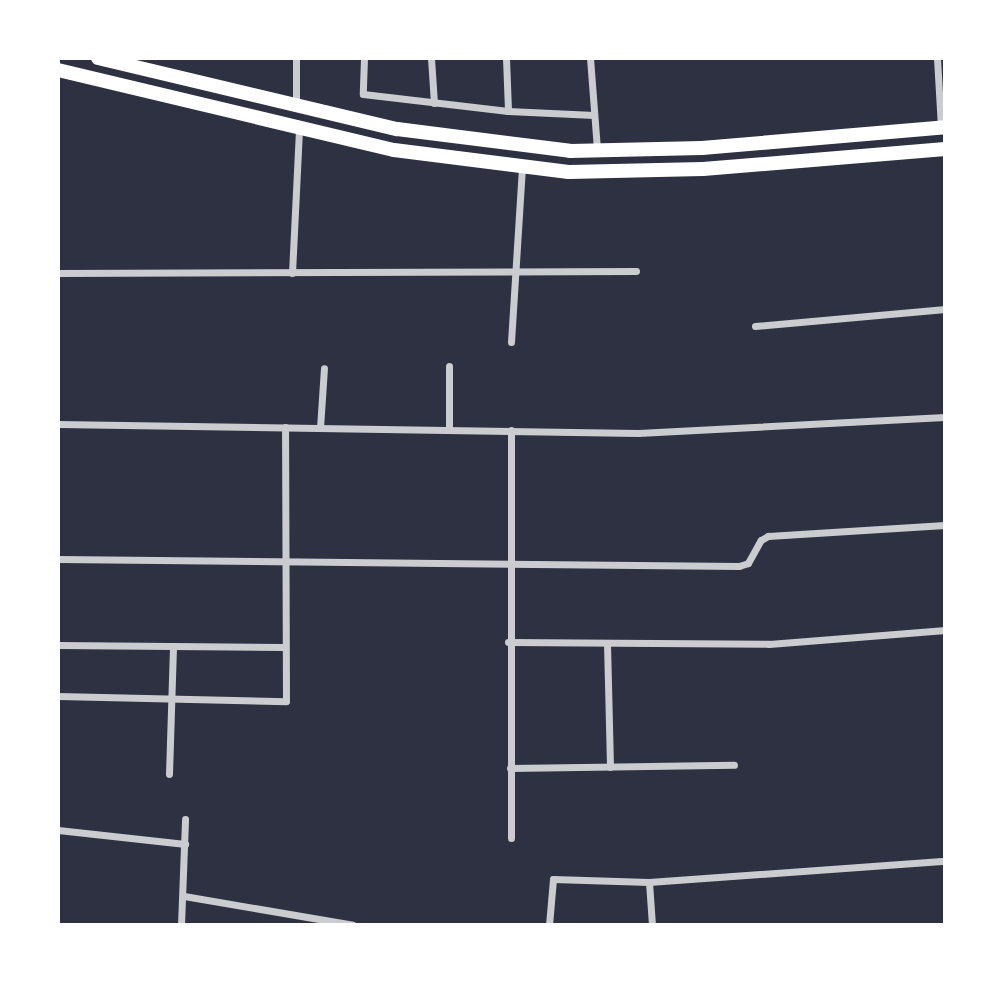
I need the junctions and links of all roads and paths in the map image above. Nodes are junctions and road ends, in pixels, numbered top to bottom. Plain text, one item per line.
1 (97, 58) edge
2 (296, 58) edge
3 (364, 58) edge
4 (430, 58) edge
5 (506, 58) edge
6 (590, 58) edge
7 (937, 58) edge
8 (58, 70) edge
9 (434, 103) junction
10 (296, 105) junction
11 (508, 111) junction
12 (594, 115) junction
13 (943, 127) edge
14 (299, 128) junction
15 (945, 149) edge
16 (597, 150) junction
17 (522, 166) junction
18 (636, 271) dead end
19 (58, 273) edge
20 (292, 273) junction
21 (515, 273) junction
22 (945, 309) edge
23 (755, 326) dead end
24 (511, 342) dead end
25 (449, 366) dead end
26 (324, 368) dead end
27 (945, 417) edge
28 (58, 424) edge
29 (285, 427) junction
30 (320, 428) junction
31 (449, 429) junction
32 (512, 430) junction
33 (945, 524) edge
34 (58, 559) edge
35 (283, 564) junction
36 (509, 566) junction
37 (945, 630) edge
38 (508, 642) junction
39 (607, 643) junction
40 (58, 645) edge
41 (173, 646) junction
42 (284, 647) junction
43 (58, 696) edge
44 (173, 698) junction
45 (734, 765) dead end
46 (610, 767) junction
47 (510, 768) junction
48 (169, 774) dead end
49 (185, 819) dead end
50 (58, 830) edge
51 (511, 838) dead end
52 (185, 844) junction
53 (945, 860) edge
54 (649, 882) junction
55 (184, 896) junction
56 (181, 925) edge
57 (352, 925) edge
58 (549, 925) edge
59 (652, 925) edge

1 - 10 main road
2 - 10 street
3 - 9 street
4 - 9 street
5 - 11 street
6 - 12 street
7 - 13 street
8 - 14 main road
9 - 11 street
10 - 16 main road
11 - 12 street
12 - 16 street
13 - 16 main road
14 - 17 main road
14 - 20 street
15 - 17 main road
17 - 21 street
18 - 21 street
19 - 20 street
20 - 21 street
21 - 24 street
22 - 23 street
25 - 31 street
26 - 30 street
27 - 32 street
28 - 29 street
29 - 30 street
29 - 35 street
30 - 31 street
31 - 32 street
32 - 36 street
33 - 36 street
34 - 35 street
35 - 36 street
35 - 42 street
36 - 38 street
37 - 39 street
38 - 39 street
38 - 47 street
39 - 46 street
40 - 41 street
41 - 42 street
41 - 44 street
42 - 44 street
43 - 44 street
44 - 48 street
45 - 46 street
46 - 47 street
47 - 51 street
49 - 52 street
50 - 52 street
52 - 55 street
53 - 54 street
54 - 58 street
54 - 59 street
55 - 56 street
55 - 57 street

